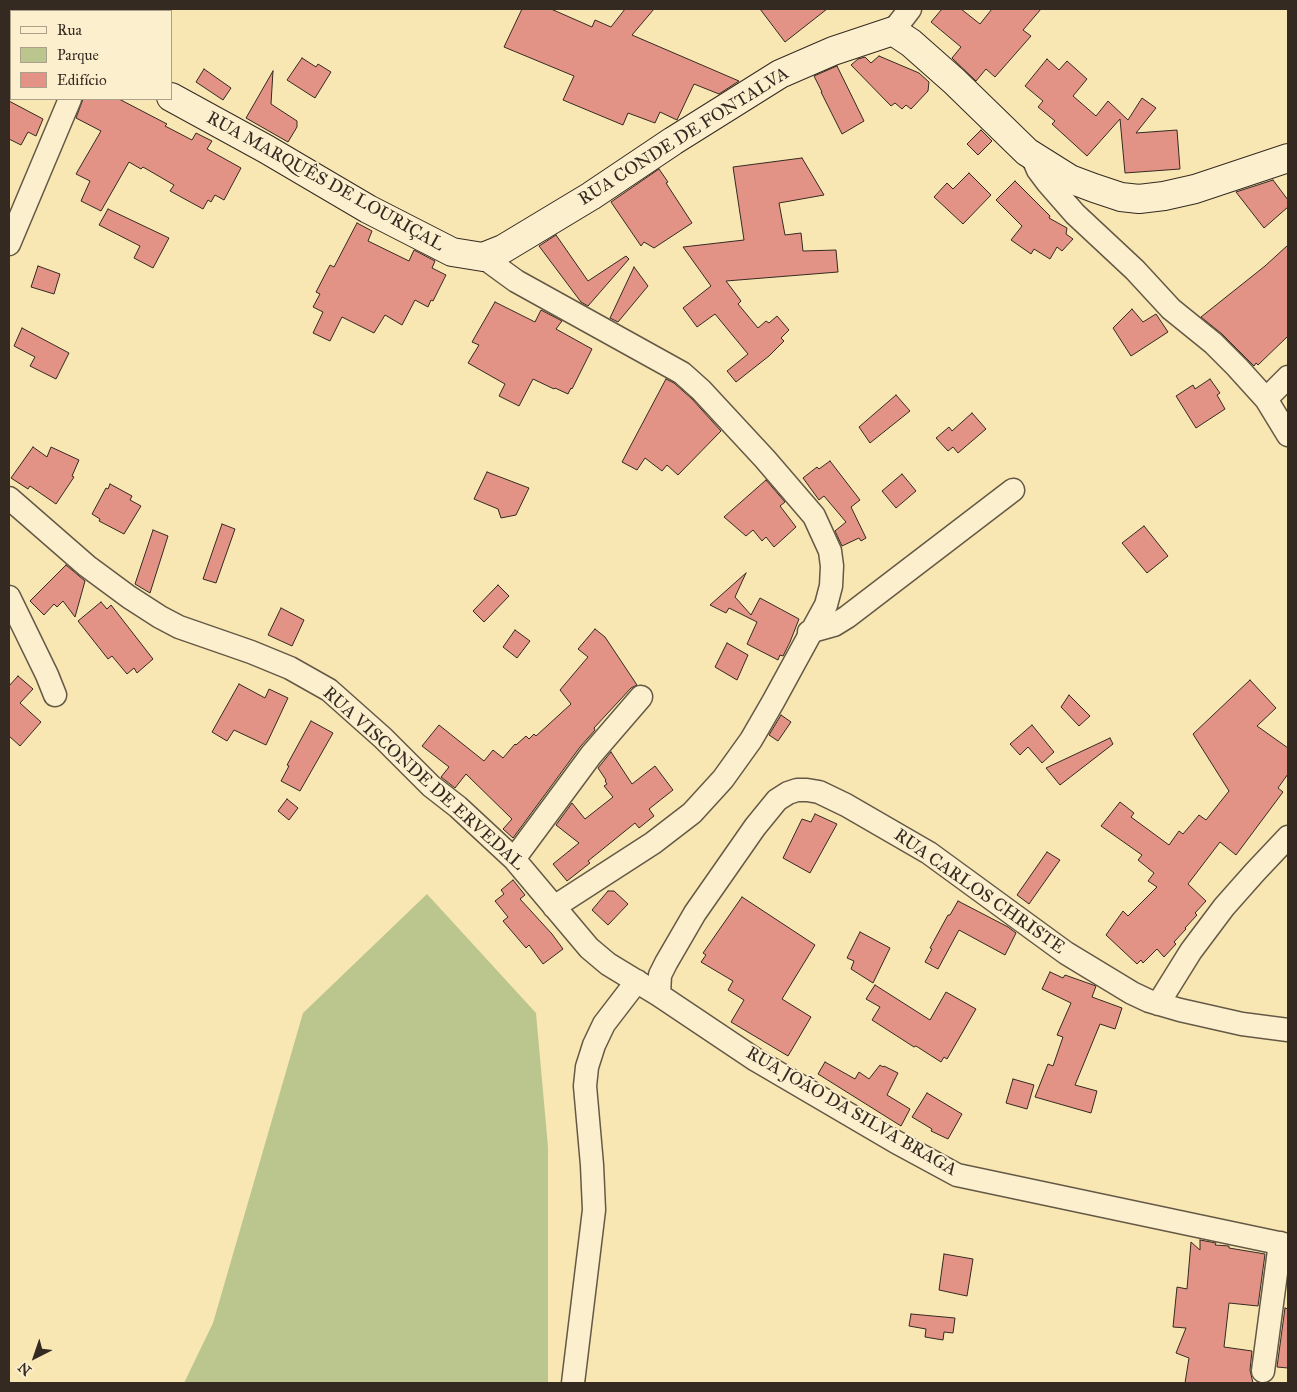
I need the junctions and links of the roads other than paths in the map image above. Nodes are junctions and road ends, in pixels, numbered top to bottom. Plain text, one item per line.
1 (900, 17) edge
2 (172, 98) edge
3 (70, 100) edge
4 (1032, 156) junction
5 (1288, 158) edge
6 (9, 244) edge
7 (483, 257) junction
8 (1288, 377) edge
9 (1266, 399) junction
10 (1288, 435) edge
11 (1013, 490) dead end
12 (9, 498) edge
13 (9, 597) edge
14 (810, 632) junction
15 (55, 695) dead end
16 (641, 697) dead end
17 (1288, 837) edge
18 (514, 859) junction
19 (554, 908) junction
20 (637, 981) junction
21 (659, 994) junction
22 (1158, 1004) junction
23 (1288, 1030) edge
24 (1284, 1244) edge
25 (1263, 1371) dead end
26 (573, 1383) edge

1 - 4 main road
1 - 7 main road, RUA CONDE DE FONTALVA
2 - 7 main road, RUA MARQUÊS DE LOURIÇAL
3 - 6 street
4 - 5 main road
4 - 9 street
7 - 14 street
8 - 9 street
9 - 10 street
11 - 14 street
12 - 18 street, RUA VISCONDE DE ERVEDAL
13 - 15 street
14 - 19 street
16 - 18 street
17 - 22 street
18 - 19 street, RUA VISCONDE DE ERVEDAL
19 - 20 street, RUA VISCONDE DE ERVEDAL
20 - 21 street, RUA JOÃO DA SILVA BRAGA
20 - 26 street
21 - 22 street, RUA CARLOS CHRISTE
21 - 24 street, RUA JOÃO DA SILVA BRAGA
22 - 23 street, RUA CARLOS CHRISTE
24 - 25 street

